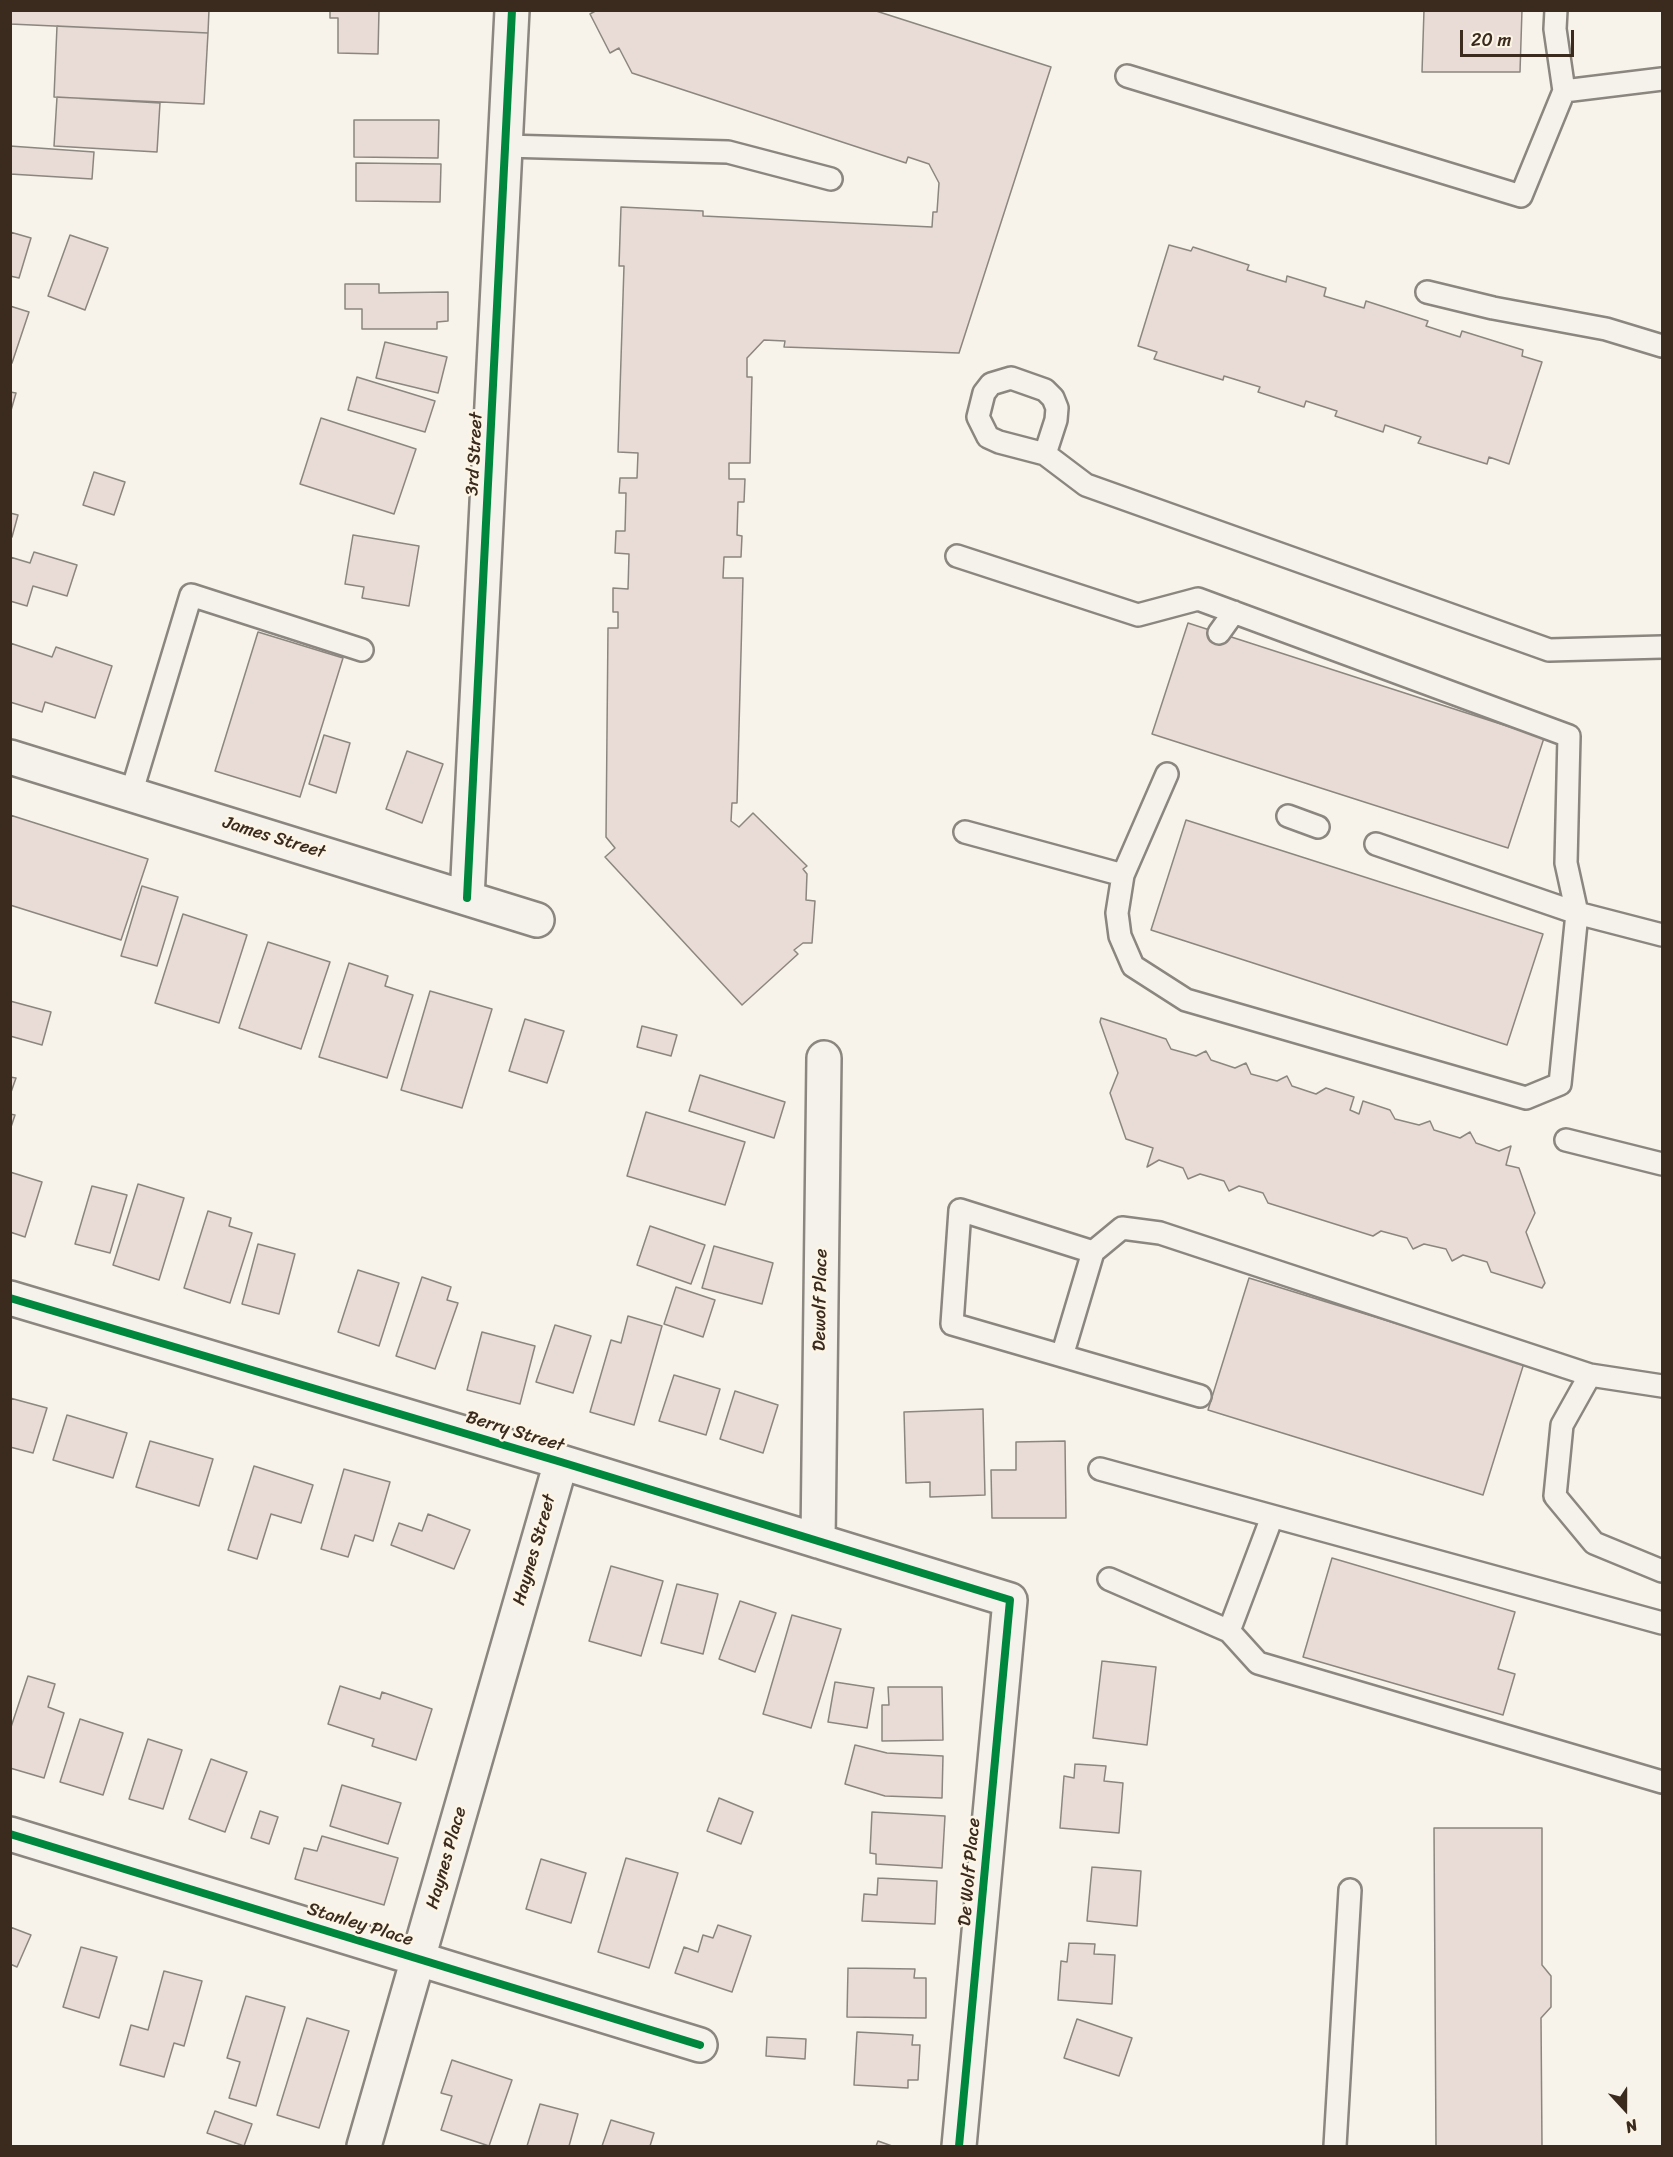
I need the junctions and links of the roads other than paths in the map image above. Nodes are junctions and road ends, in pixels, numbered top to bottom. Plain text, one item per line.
1 (512, 10) edge
2 (1556, 10) edge
3 (1127, 76) dead end
4 (1662, 79) edge
5 (1564, 91) junction
6 (505, 146) junction
7 (831, 179) dead end
8 (1427, 292) dead end
9 (1662, 346) edge
10 (1046, 454) dead end
11 (957, 556) dead end
12 (1234, 612) junction
13 (1219, 633) dead end
14 (1662, 648) edge
15 (362, 650) dead end
16 (10, 757) edge
17 (1167, 774) dead end
18 (132, 794) junction
19 (1288, 816) dead end
20 (1318, 827) dead end
21 (965, 832) dead end
22 (1376, 844) dead end
23 (1123, 876) junction
24 (467, 898) junction
25 (1577, 913) junction
26 (537, 920) dead end
27 (1662, 934) edge
28 (824, 1058) dead end
29 (1566, 1140) dead end
30 (1662, 1164) edge
31 (1093, 1252) junction
32 (10, 1298) edge
33 (1062, 1356) junction
34 (1590, 1375) junction
35 (1662, 1386) edge
36 (1200, 1396) dead end
37 (561, 1462) junction
38 (1100, 1469) dead end
39 (1272, 1517) junction
40 (818, 1541) junction
41 (1662, 1572) edge
42 (1109, 1579) dead end
43 (1010, 1600) joint
44 (1662, 1623) edge
45 (1229, 1631) junction
46 (510, 1638) joint
47 (1662, 1782) edge
48 (10, 1834) edge
49 (1350, 1890) dead end
50 (418, 1959) junction
51 (700, 2045) dead end
52 (364, 2146) edge
53 (959, 2146) edge
54 (1335, 2146) edge

1 - 6 street, 3rd Street
2 - 5 lane
3 - 5 lane
4 - 5 lane
6 - 7 lane
6 - 24 street, 3rd Street
8 - 9 lane
10 - 14 lane
11 - 12 lane
12 - 13 lane
12 - 25 lane
15 - 18 lane
16 - 18 street, James Street
17 - 23 lane
18 - 24 street, James Street
19 - 20 lane
21 - 23 lane
22 - 25 lane
23 - 25 lane
24 - 26 street, James Street
25 - 27 lane
28 - 40 street, Dewolf Place
29 - 30 lane
31 - 33 lane
31 - 33 lane
31 - 34 lane
32 - 37 street, Berry Street
33 - 36 lane
34 - 35 lane
34 - 41 lane
37 - 40 street, Berry Street
37 - 46 street, Haynes Street
38 - 39 lane
39 - 44 lane
39 - 45 lane
40 - 43 street, Berry Street
42 - 45 lane
43 - 53 street, De Wolf Place
45 - 47 lane
46 - 50 street, Haynes Place
48 - 50 street, Stanley Place
49 - 54 lane
50 - 51 street, Stanley Place
50 - 52 street, Haynes Place

